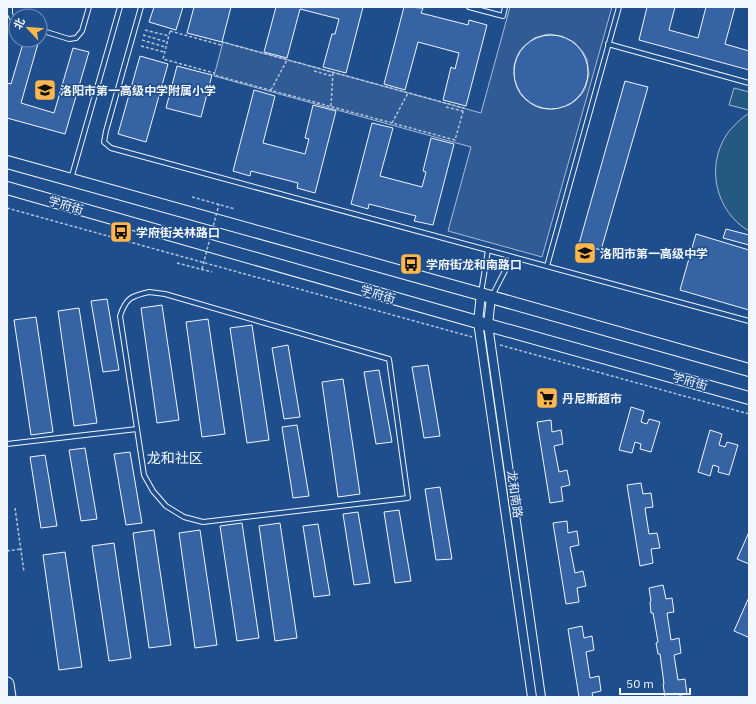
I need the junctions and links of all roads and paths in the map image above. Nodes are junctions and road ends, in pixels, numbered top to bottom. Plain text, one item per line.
1 (89, 7) edge
2 (120, 7) edge
3 (140, 7) edge
4 (469, 7) edge
5 (505, 7) edge
6 (619, 7) edge
7 (145, 30) dead end
8 (48, 32) edge
9 (143, 35) dead end
10 (169, 36) junction
11 (142, 40) dead end
12 (167, 42) junction
13 (608, 44) junction
14 (141, 46) dead end
15 (166, 47) junction
16 (164, 52) junction
17 (288, 60) junction
18 (314, 71) dead end
19 (333, 72) junction
20 (332, 76) junction
21 (749, 83) edge
22 (271, 90) junction
23 (408, 93) junction
24 (331, 107) junction
25 (446, 107) dead end
26 (463, 111) junction
27 (392, 123) junction
28 (7, 162) edge
29 (71, 180) junction
30 (7, 188) edge
31 (192, 197) dead end
32 (219, 204) junction
33 (7, 208) edge
34 (235, 209) dead end
35 (488, 250) junction
36 (512, 257) junction
37 (177, 263) dead end
38 (547, 266) junction
39 (202, 269) junction
40 (212, 272) dead end
41 (486, 295) junction
42 (749, 321) edge
43 (483, 324) junction
44 (480, 339) junction
45 (491, 342) junction
46 (749, 370) edge
47 (749, 398) edge
48 (749, 414) edge
49 (137, 429) junction
50 (7, 444) edge
51 (15, 508) dead end
52 (21, 549) junction
53 (7, 551) edge
54 (24, 572) dead end
55 (7, 684) edge
56 (9, 697) edge
57 (532, 697) edge
58 (541, 697) edge

1 - 8 lane
2 - 29 lane
3 - 35 lane
4 - 5 lane
6 - 13 lane
7 - 10 path
9 - 12 path
10 - 12 path
10 - 17 path
11 - 15 path
12 - 15 path
13 - 21 lane
13 - 38 lane
14 - 16 path
15 - 16 path
16 - 22 path
17 - 19 path
17 - 22 path
18 - 20 path
19 - 20 path
19 - 23 path
20 - 24 path
22 - 24 path
23 - 26 path
23 - 27 path
24 - 27 path
25 - 26 path
26 - 27 path
28 - 29 main road
29 - 41 main road
30 - 43 main road, 学府街
31 - 32 path
32 - 34 path
32 - 39 path, bridge
33 - 44 path
35 - 36 lane
35 - 41 lane
36 - 38 lane
36 - 41 lane
37 - 39 path
38 - 42 lane
39 - 40 path
41 - 43 street, 龙和南路
41 - 46 main road
43 - 44 street, 龙和南路
43 - 45 street, 龙和南路
43 - 47 main road, 学府街
44 - 57 street, 龙和南路
45 - 48 path
45 - 58 street, 龙和南路
49 - 49 lane
49 - 50 lane
51 - 52 path
52 - 53 path
52 - 54 path
55 - 56 main road

